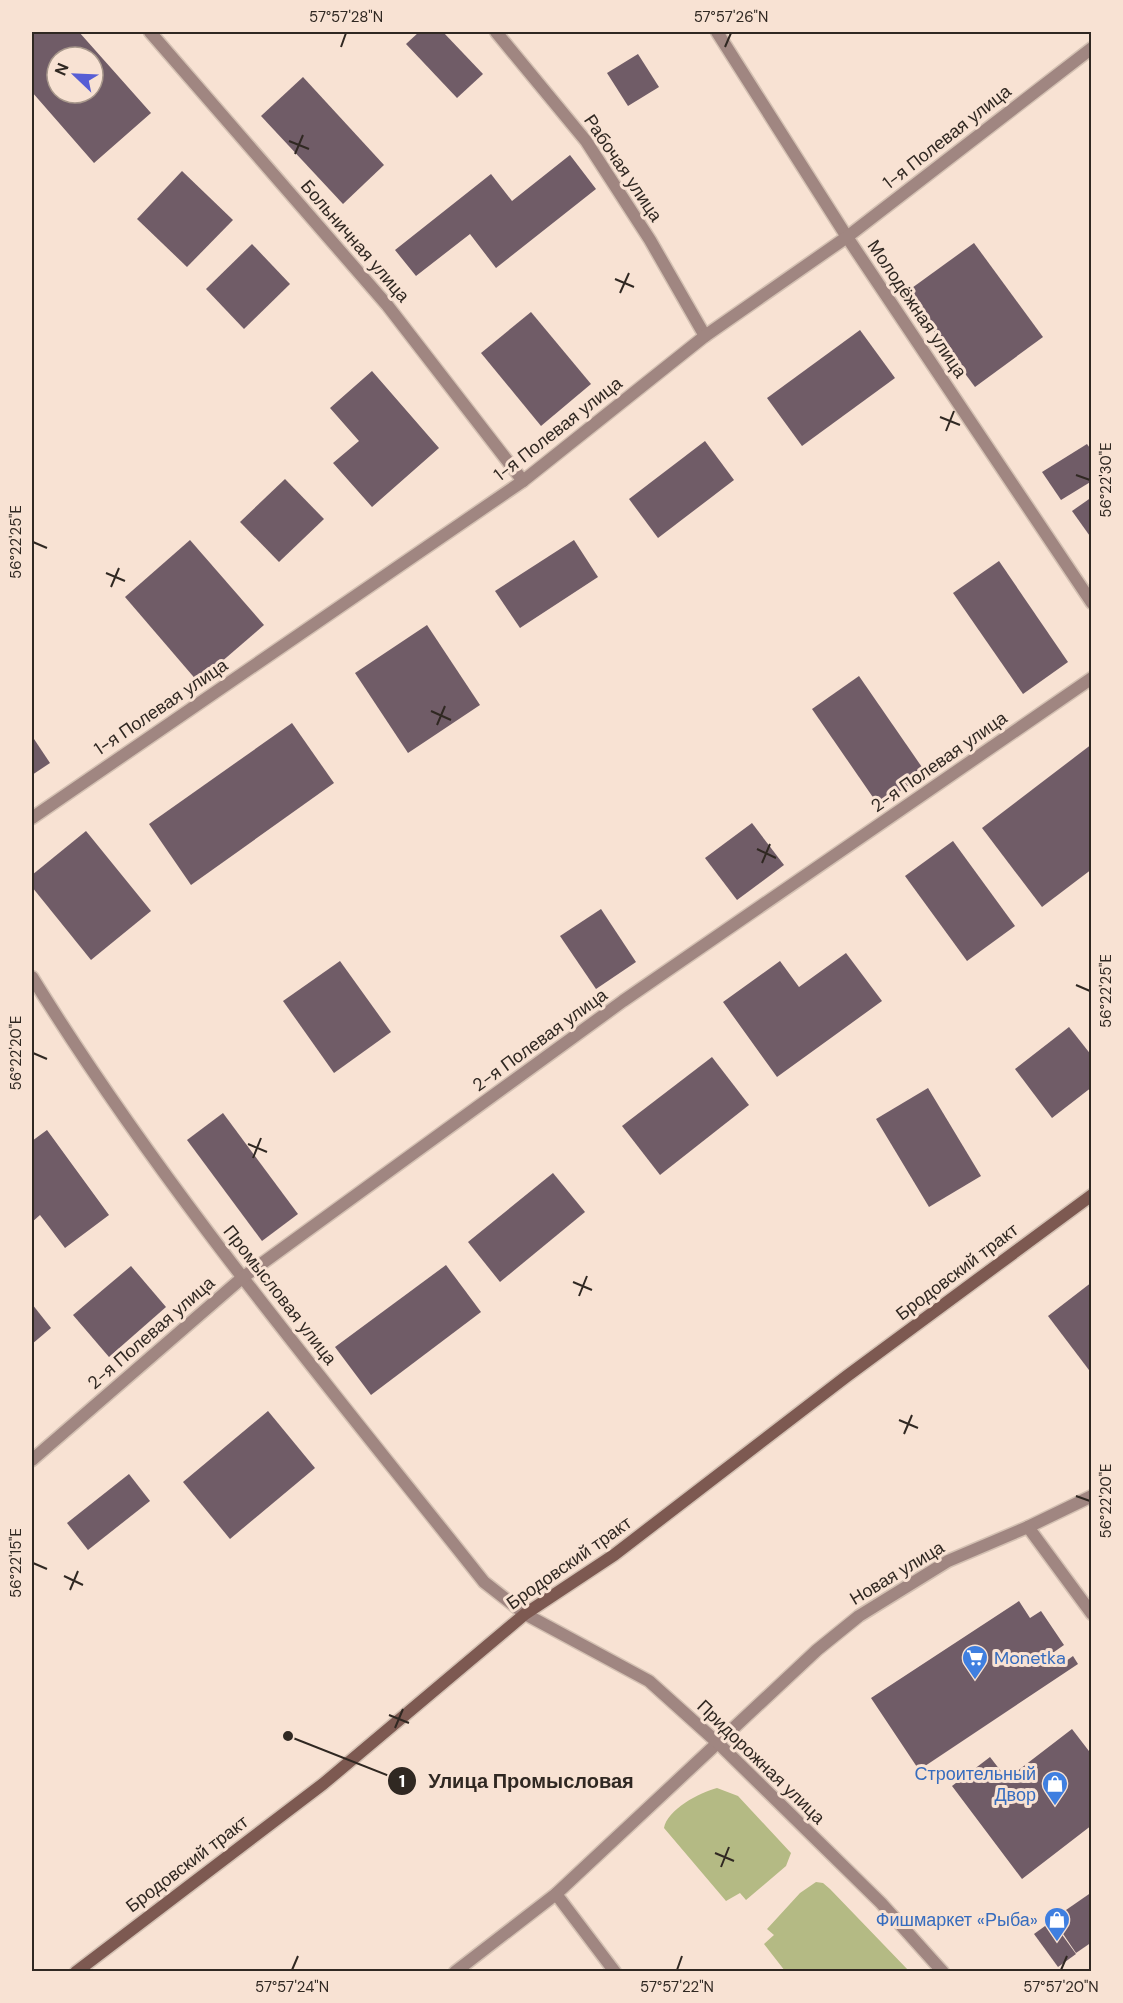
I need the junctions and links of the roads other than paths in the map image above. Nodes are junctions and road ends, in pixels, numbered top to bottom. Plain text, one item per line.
1 (150, 32) edge
2 (496, 32) edge
3 (717, 32) edge
4 (1092, 48) edge
5 (847, 237) junction
6 (705, 336) junction
7 (523, 481) junction
8 (1092, 603) edge
9 (1092, 678) edge
10 (32, 818) edge
11 (32, 978) edge
12 (1092, 1195) edge
13 (242, 1278) junction
14 (32, 1460) edge
15 (1092, 1496) edge
16 (1028, 1527) junction
17 (525, 1614) junction
18 (1092, 1614) edge
19 (719, 1744) junction
20 (556, 1894) junction
21 (76, 1971) edge
22 (455, 1971) edge
23 (615, 1971) edge
24 (943, 1971) edge

1 - 7 street, Больничная улица
2 - 6 street, Рабочая улица
3 - 5 street, Молодёжная улица
4 - 5 street, 1-я Полевая улица
5 - 6 street, 1-я Полевая улица
5 - 8 street, Молодёжная улица
6 - 7 street, 1-я Полевая улица
7 - 10 street, 1-я Полевая улица
9 - 13 street, 2-я Полевая улица
11 - 13 street, Промысловая улица
12 - 17 main road, Бродовский тракт
13 - 14 street, 2-я Полевая улица
13 - 17 street, Промысловая улица
15 - 16 street, Новая улица
16 - 18 street
16 - 19 street, Новая улица
17 - 19 street, Придорожная улица
17 - 21 main road, Бродовский тракт
19 - 20 street, Новая улица
19 - 24 street, Придорожная улица
20 - 22 street, Новая улица
20 - 23 street

